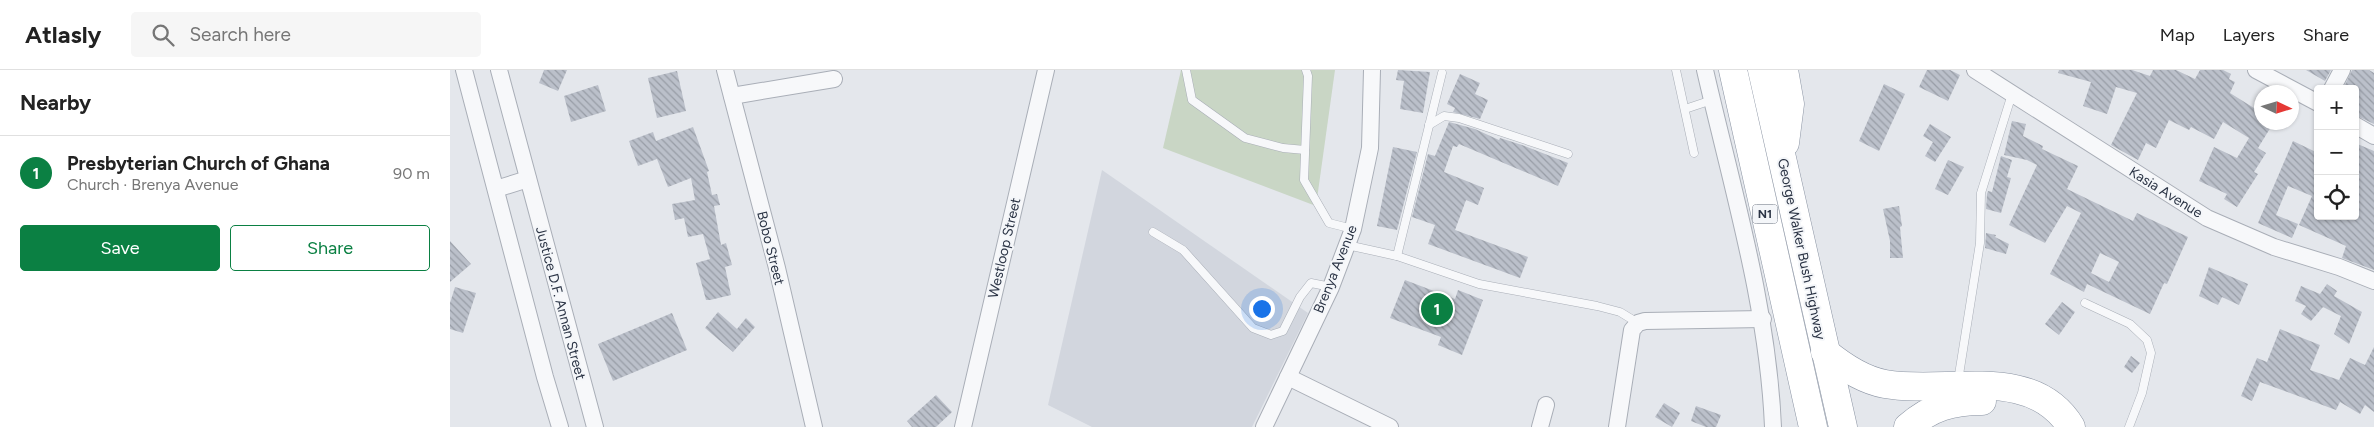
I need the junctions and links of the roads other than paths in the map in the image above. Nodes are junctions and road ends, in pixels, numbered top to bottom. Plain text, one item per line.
1 (464, 70) edge
2 (499, 70) edge
3 (725, 70) edge
4 (1046, 70) edge
5 (1186, 70) edge
6 (1306, 70) edge
7 (1372, 70) edge
8 (1676, 70) edge
9 (1705, 70) edge
10 (1733, 70) edge
11 (1762, 70) edge
12 (1784, 70) edge
13 (1975, 70) edge
14 (2256, 70) edge
15 (2342, 70) edge
16 (1442, 74) dead end
17 (834, 79) dead end
18 (2334, 85) edge
19 (2012, 94) junction
20 (732, 96) junction
21 (1712, 100) junction
22 (2314, 101) edge
23 (1685, 109) junction
24 (1429, 125) junction
25 (2359, 127) edge
26 (2374, 136) edge
27 (1305, 150) junction
28 (1694, 153) dead end
29 (1568, 154) dead end
30 (1783, 162) junction
31 (528, 179) junction
32 (496, 189) junction
33 (1353, 229) junction
34 (1153, 232) dead end
35 (1347, 245) junction
36 (1397, 256) junction
37 (2374, 281) edge
38 (1331, 286) junction
39 (2085, 303) dead end
40 (1762, 318) junction
41 (1638, 323) junction
42 (1825, 352) junction
43 (1796, 358) junction
44 (1288, 376) junction
45 (1957, 386) junction
46 (1546, 405) dead end
47 (560, 427) edge
48 (595, 427) edge
49 (814, 427) edge
50 (963, 427) edge
51 (1264, 427) edge
52 (1390, 427) edge
53 (1540, 427) edge
54 (1617, 427) edge
55 (1773, 427) edge
56 (1796, 427) edge
57 (1813, 427) edge
58 (1843, 427) edge
59 (1908, 427) edge
60 (2050, 427) edge
61 (2071, 427) edge
62 (2129, 427) edge

1 - 32 street
2 - 31 street, Justice D.F. Annan Street
3 - 20 street, Bobo Street
4 - 50 street, Westloop Street
5 - 27 lane
6 - 27 lane
7 - 33 street, Brenya Avenue
8 - 23 lane
9 - 21 street
10 - 43 highway, George Walker Bush Highway / N1
11 - 30 highway, George Walker Bush Highway / N1
12 - 30 highway
13 - 19 street, Kasia Avenue
14 - 22 street
15 - 18 street
16 - 24 lane
17 - 20 street
19 - 37 street, Kasia Avenue
19 - 45 lane
20 - 49 street, Bobo Street
21 - 23 lane
21 - 40 street
23 - 28 lane
24 - 29 lane
24 - 36 lane
25 - 26 street
27 - 33 lane
30 - 42 highway, George Walker Bush Highway / N1
31 - 32 street
31 - 48 street, Justice D.F. Annan Street
32 - 47 street
33 - 35 street, Brenya Avenue
34 - 38 lane
35 - 36 lane
35 - 38 street, Brenya Avenue
36 - 41 lane
38 - 44 street, Brenya Avenue
39 - 62 lane
40 - 41 street
40 - 55 street
41 - 54 street
42 - 45 highway
42 - 58 highway, George Walker Bush Highway / N1
43 - 56 highway
43 - 57 highway, George Walker Bush Highway / N1
44 - 51 street, Brenya Avenue
44 - 52 street
45 - 61 highway
46 - 53 street
59 - 60 highway

